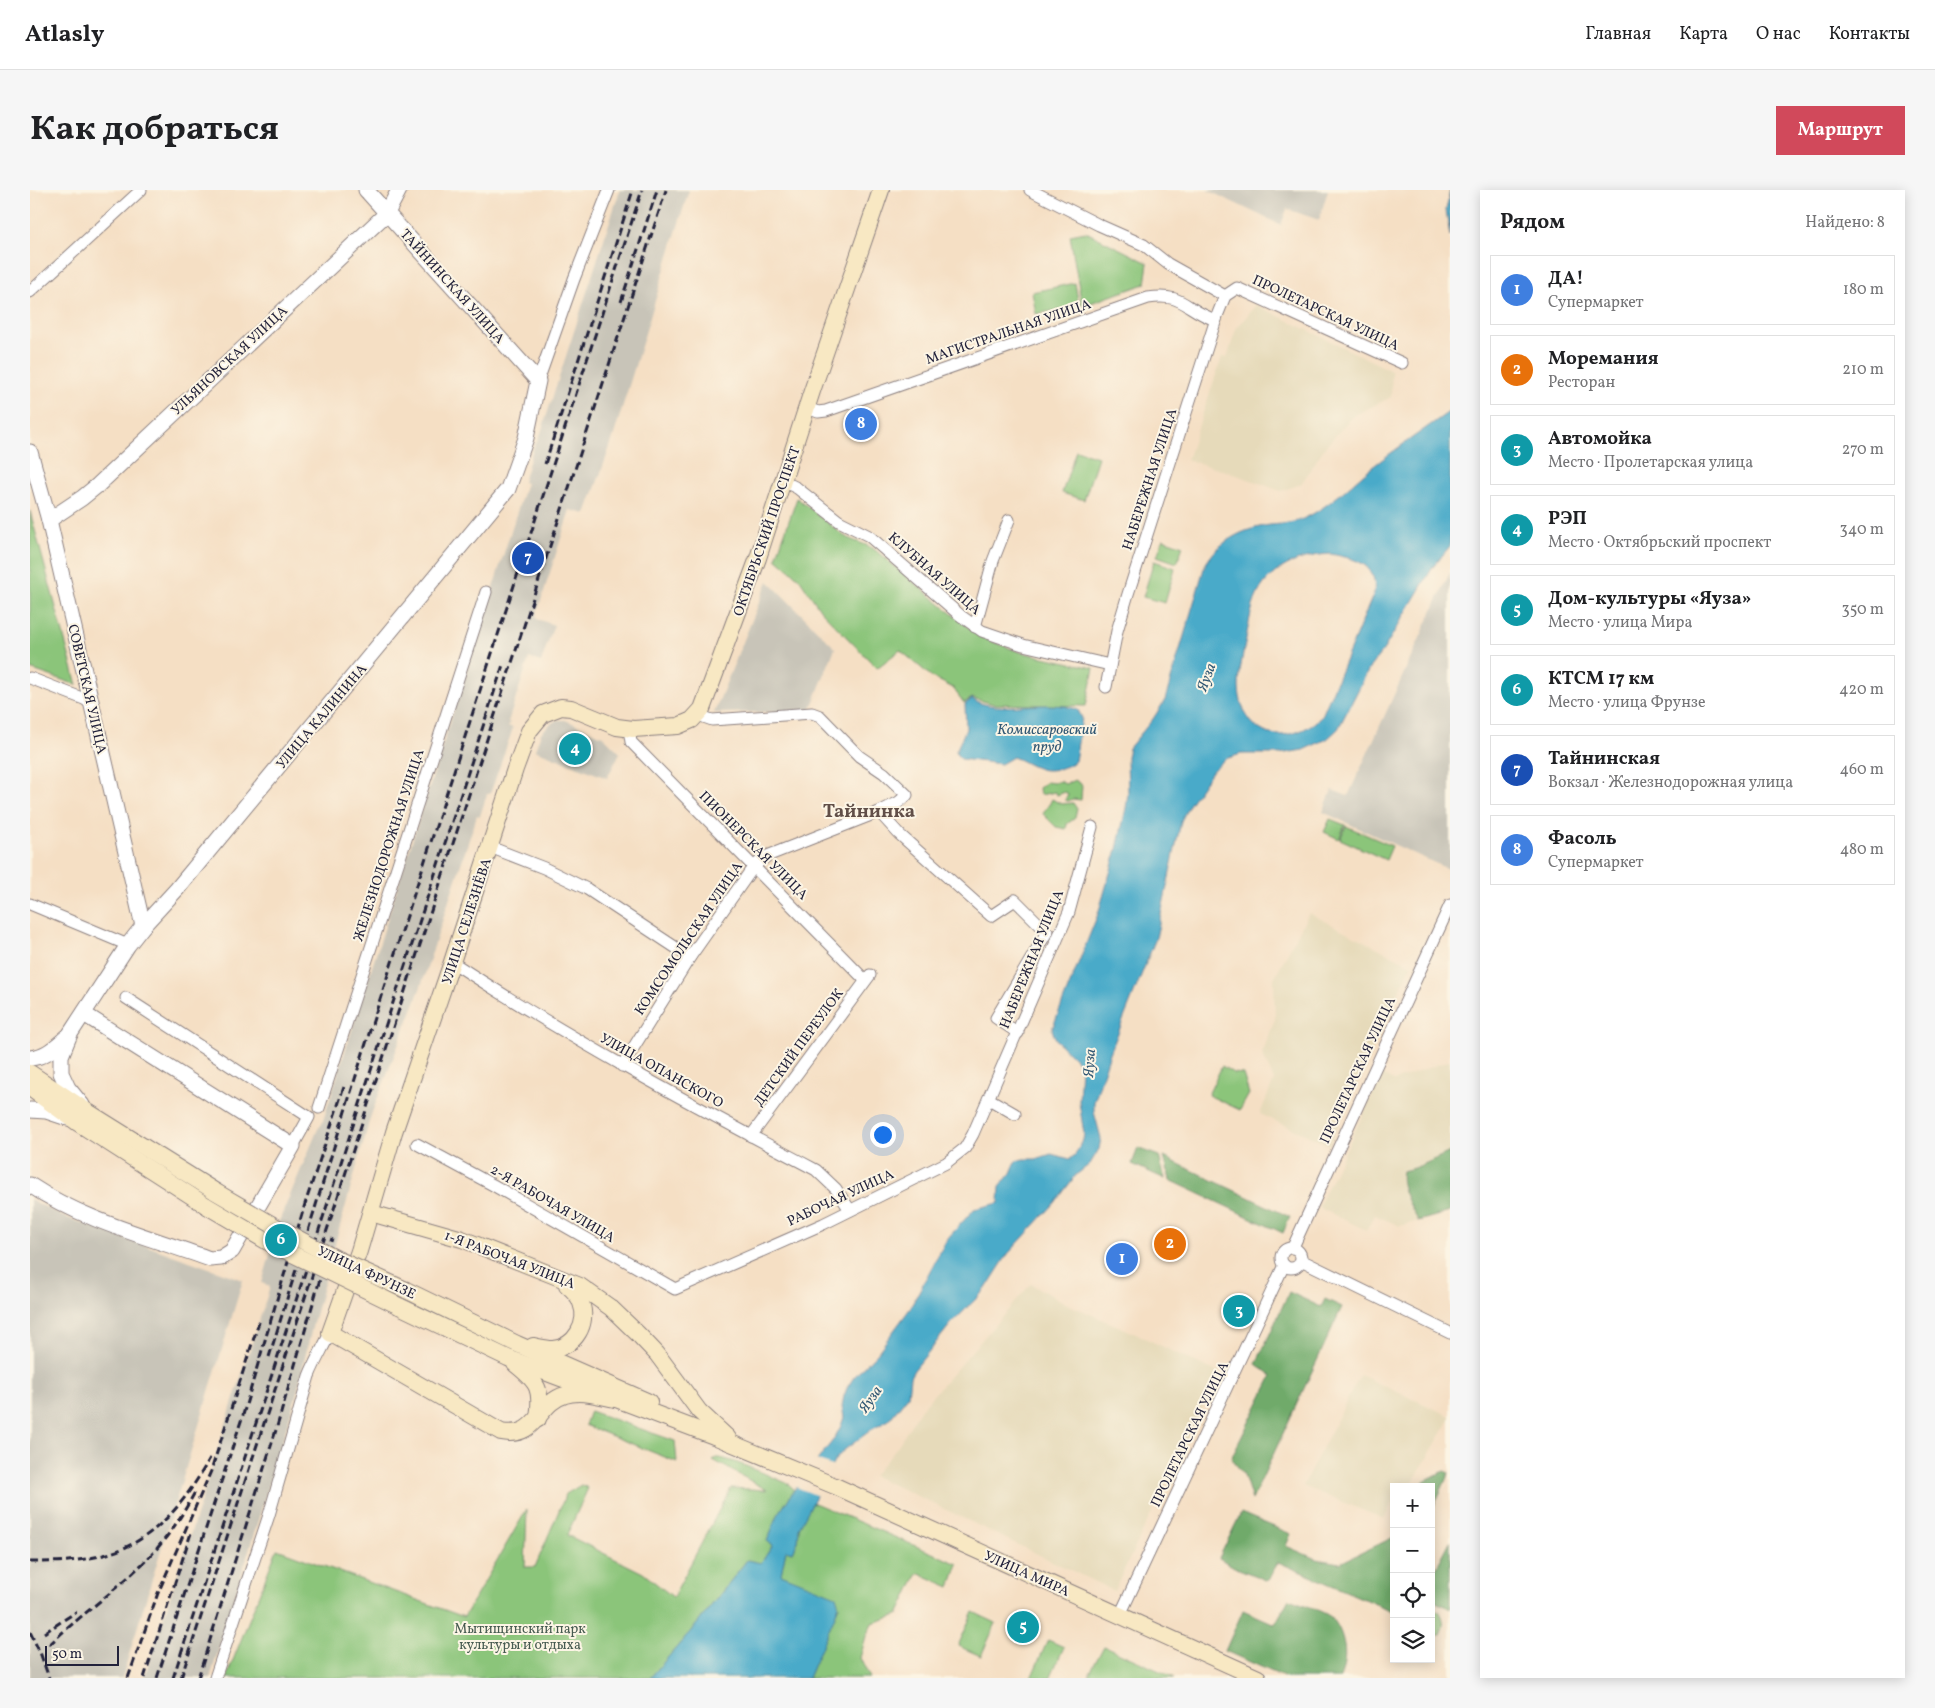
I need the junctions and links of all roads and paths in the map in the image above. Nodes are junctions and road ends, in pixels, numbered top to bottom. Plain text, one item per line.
1 (141, 190) edge
2 (366, 190) edge
3 (399, 190) edge
4 (609, 190) edge
5 (881, 190) edge
6 (1030, 190) edge
7 (387, 213) junction
8 (30, 292) edge
9 (1225, 296) junction
10 (1216, 320) junction
11 (1402, 363) dead end
12 (538, 381) junction
13 (807, 408) junction
14 (30, 452) edge
15 (783, 481) junction
16 (49, 520) junction
17 (1009, 520) dead end
18 (486, 592) dead end
19 (975, 627) junction
20 (1110, 665) junction
21 (30, 678) edge
22 (1106, 687) dead end
23 (92, 704) junction
24 (698, 714) junction
25 (629, 729) junction
26 (879, 812) junction
27 (1092, 827) dead end
28 (490, 847) junction
29 (754, 866) junction
30 (30, 904) edge
31 (1450, 905) edge
32 (143, 926) junction
33 (128, 945) junction
34 (690, 957) junction
35 (452, 962) junction
36 (867, 978) joint
37 (126, 998) dead end
38 (84, 1014) junction
39 (1018, 1033) junction
40 (70, 1034) junction
41 (30, 1058) edge
42 (622, 1066) junction
43 (30, 1073) edge
44 (30, 1088) edge
45 (989, 1099) junction
46 (319, 1108) dead end
47 (30, 1110) edge
48 (1015, 1114) dead end
49 (83, 1117) junction
50 (752, 1136) junction
51 (417, 1144) dead end
52 (294, 1146) junction
53 (30, 1185) edge
54 (850, 1210) junction
55 (371, 1213) junction
56 (1293, 1247) junction
57 (1301, 1260) junction
58 (1284, 1266) junction
59 (562, 1280) junction
60 (675, 1289) joint
61 (330, 1333) junction
62 (1450, 1333) edge
63 (517, 1344) junction
64 (508, 1358) junction
65 (615, 1399) junction
66 (538, 1419) junction
67 (694, 1428) junction
68 (734, 1444) junction
69 (795, 1470) joint
70 (1120, 1616) junction
71 (215, 1678) edge
72 (1258, 1678) edge

1 - 8 street
2 - 7 street, ТАЙНИНСКАЯ УЛИЦА
3 - 7 street, УЛЬЯНОВСКАЯ УЛИЦА
4 - 12 street
5 - 13 main road, ОКТЯБРЬСКИЙ ПРОСПЕКТ
6 - 9 street
7 - 12 street, ТАЙНИНСКАЯ УЛИЦА
7 - 16 street, УЛЬЯНОВСКАЯ УЛИЦА
9 - 10 street, НАБЕРЕЖНАЯ УЛИЦА
9 - 11 street, ПРОЛЕТАРСКАЯ УЛИЦА
10 - 13 street, МАГИСТРАЛЬНАЯ УЛИЦА
10 - 20 street, НАБЕРЕЖНАЯ УЛИЦА
12 - 32 street, УЛИЦА КАЛИНИНА
13 - 15 main road, ОКТЯБРЬСКИЙ ПРОСПЕКТ
14 - 16 street, СОВЕТСКАЯ УЛИЦА
15 - 19 street, КЛУБНАЯ УЛИЦА
15 - 24 main road, ОКТЯБРЬСКИЙ ПРОСПЕКТ
16 - 23 street, СОВЕТСКАЯ УЛИЦА
17 - 19 street
18 - 46 street, ЖЕЛЕЗНОДОРОЖНАЯ УЛИЦА
19 - 20 street, КЛУБНАЯ УЛИЦА
20 - 22 street, НАБЕРЕЖНАЯ УЛИЦА
21 - 23 street
23 - 32 street, СОВЕТСКАЯ УЛИЦА
24 - 25 main road
24 - 26 street, КОМСОМОЛЬСКАЯ УЛИЦА
25 - 28 main road, УЛИЦА СЕЛЕЗНЁВА
25 - 29 street, ПИОНЕРСКАЯ УЛИЦА
26 - 29 street, КОМСОМОЛЬСКАЯ УЛИЦА
26 - 39 street
27 - 39 street, НАБЕРЕЖНАЯ УЛИЦА
28 - 34 street
28 - 35 main road, УЛИЦА СЕЛЕЗНЁВА
29 - 34 street, КОМСОМОЛЬСКАЯ УЛИЦА
29 - 36 street, ПИОНЕРСКАЯ УЛИЦА
30 - 33 street
31 - 56 street, ПРОЛЕТАРСКАЯ УЛИЦА
32 - 33 street, УЛИЦА КАЛИНИНА
33 - 38 street, УЛИЦА КАЛИНИНА
34 - 42 street, КОМСОМОЛЬСКАЯ УЛИЦА
35 - 42 street, УЛИЦА ОПАНСКОГО
35 - 55 main road, УЛИЦА СЕЛЕЗНЁВА
36 - 50 street, ДЕТСКИЙ ПЕРЕУЛОК
37 - 52 street
38 - 40 street, УЛИЦА КАЛИНИНА
38 - 52 street
39 - 45 street, НАБЕРЕЖНАЯ УЛИЦА
40 - 41 street
40 - 49 street
42 - 50 street, УЛИЦА ОПАНСКОГО
43 - 49 main road, УЛИЦА ФРУНЗЕ
44 - 49 main road, УЛИЦА ФРУНЗЕ
45 - 48 street
45 - 54 street, РАБОЧАЯ УЛИЦА
47 - 49 street
49 - 63 main road, УЛИЦА ФРУНЗЕ, bridge
49 - 64 main road, УЛИЦА ФРУНЗЕ, bridge
50 - 54 street, УЛИЦА ОПАНСКОГО
51 - 60 street, 2-Я РАБОЧАЯ УЛИЦА
52 - 53 street
54 - 60 street, РАБОЧАЯ УЛИЦА
55 - 59 main road, 1-Я РАБОЧАЯ УЛИЦА
55 - 61 main road, УЛИЦА СЕЛЕЗНЁВА
56 - 57 street
56 - 58 street
57 - 58 street
57 - 62 street
58 - 70 street, ПРОЛЕТАРСКАЯ УЛИЦА
59 - 63 main road
59 - 68 main road, 1-Я РАБОЧАЯ УЛИЦА
61 - 66 main road
61 - 71 street
63 - 67 main road, УЛИЦА ФРУНЗЕ
64 - 65 main road, УЛИЦА ФРУНЗЕ
64 - 66 main road
65 - 66 main road
65 - 67 main road, УЛИЦА ФРУНЗЕ
67 - 68 main road, УЛИЦА ФРУНЗЕ
68 - 69 main road, УЛИЦА ФРУНЗЕ
69 - 70 main road, УЛИЦА МИРА
70 - 72 main road, УЛИЦА МИРА

